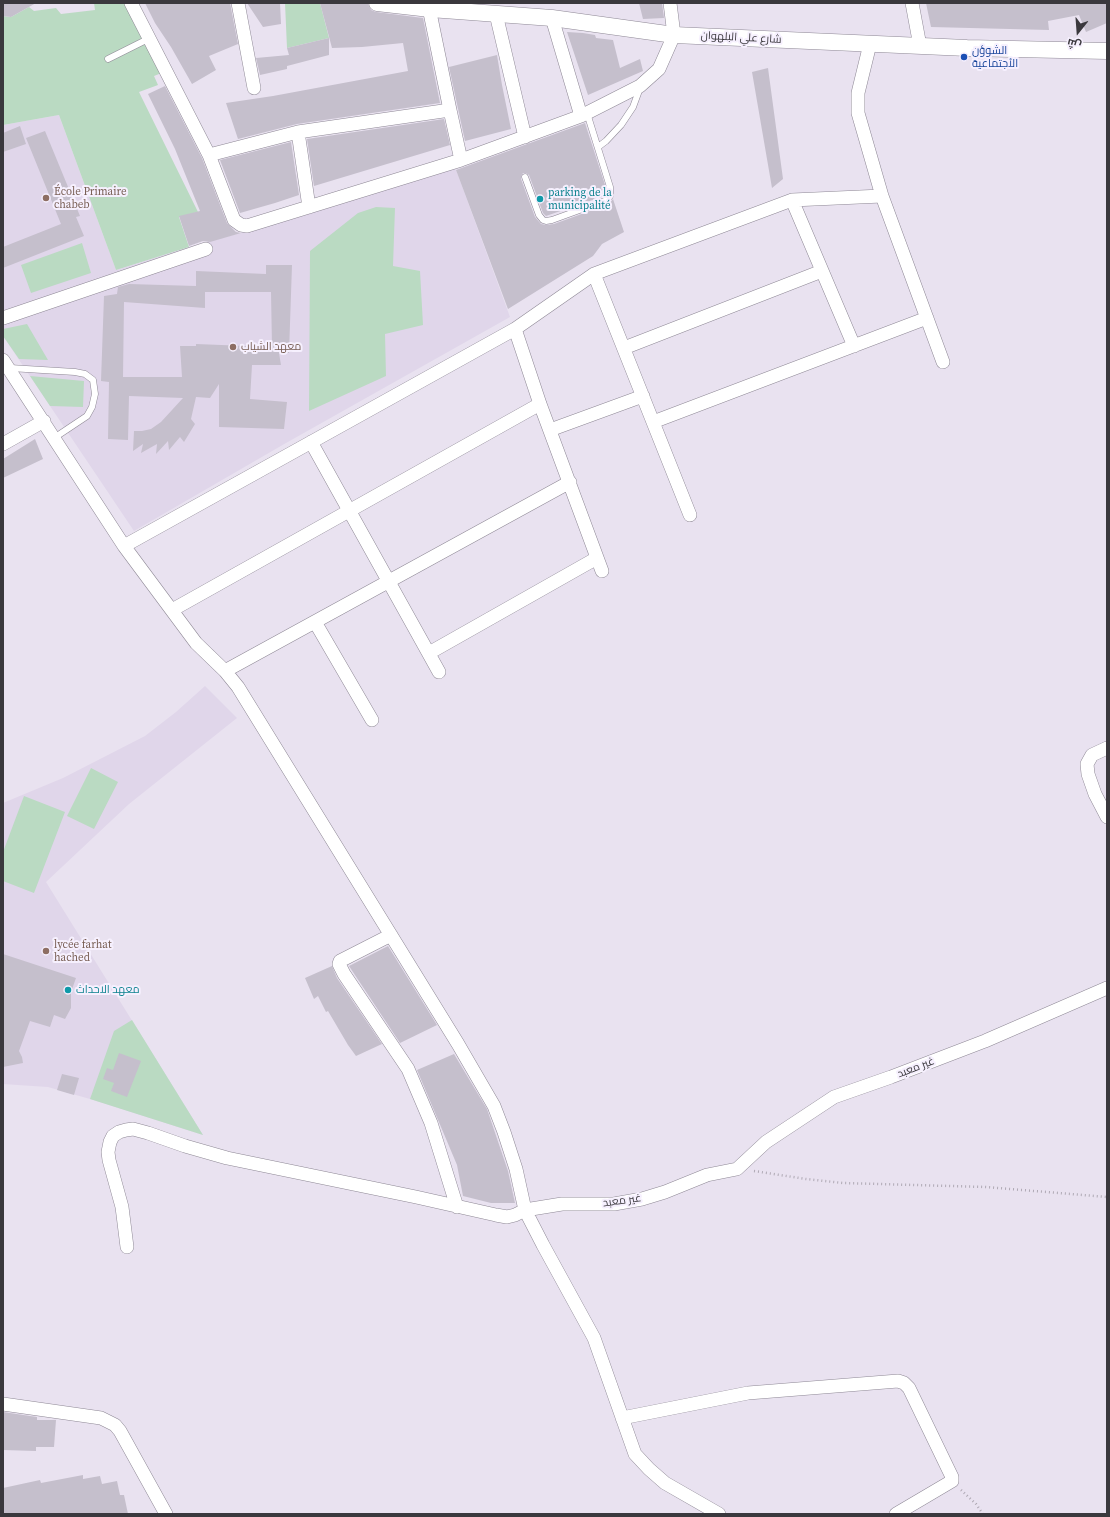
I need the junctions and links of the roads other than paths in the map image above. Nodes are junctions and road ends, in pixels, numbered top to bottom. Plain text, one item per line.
1 (131, 3) edge
2 (238, 3) edge
3 (377, 3) edge
4 (670, 3) edge
5 (912, 3) edge
6 (429, 6) edge
7 (496, 14) junction
8 (552, 18) junction
9 (674, 35) junction
10 (148, 39) junction
11 (870, 44) junction
12 (920, 46) junction
13 (1107, 52) edge
14 (108, 59) dead end
15 (640, 86) junction
16 (254, 88) dead end
17 (450, 110) junction
18 (584, 115) junction
19 (298, 132) junction
20 (525, 137) junction
21 (598, 147) junction
22 (209, 155) junction
23 (461, 160) junction
24 (525, 177) dead end
25 (882, 196) junction
26 (792, 200) junction
27 (310, 207) junction
28 (206, 249) dead end
29 (822, 271) junction
30 (594, 274) junction
31 (3, 318) edge
32 (927, 318) junction
33 (515, 329) junction
34 (854, 346) junction
35 (624, 348) junction
36 (943, 362) dead end
37 (6, 364) edge
38 (643, 396) junction
39 (540, 404) junction
40 (44, 421) junction
41 (653, 422) junction
42 (550, 430) junction
43 (54, 438) junction
44 (311, 442) junction
45 (3, 444) edge
46 (570, 482) junction
47 (349, 510) junction
48 (690, 515) dead end
49 (124, 546) junction
50 (388, 581) junction
51 (172, 610) junction
52 (315, 622) junction
53 (429, 653) junction
54 (225, 671) junction
55 (439, 672) dead end
56 (372, 720) dead end
57 (1107, 748) edge
58 (1107, 816) edge
59 (391, 935) junction
60 (1107, 988) edge
61 (457, 1206) junction
62 (525, 1210) junction
63 (128, 1247) dead end
64 (3, 1404) edge
65 (622, 1418) junction
66 (166, 1514) edge
67 (719, 1514) edge
68 (896, 1514) edge

1 - 10 street
2 - 16 street
3 - 6 street, شارع علي البلهوان
4 - 9 street
5 - 12 street
6 - 7 street, شارع علي البلهوان
6 - 17 street
7 - 8 street, شارع علي البلهوان
7 - 20 street
8 - 9 street, شارع علي البلهوان
8 - 18 street
9 - 11 street, شارع علي البلهوان
9 - 15 street
10 - 14 lane
10 - 22 street
11 - 12 street, شارع علي البلهوان
11 - 25 street
12 - 13 street, شارع علي البلهوان
15 - 18 street
15 - 21 lane
17 - 19 street
17 - 23 street
18 - 20 street
18 - 21 lane
19 - 22 street
19 - 27 street
20 - 23 street
21 - 24 lane
22 - 27 street
23 - 27 street
25 - 26 street
25 - 32 street
26 - 29 street
26 - 30 street
28 - 31 street
29 - 34 street
29 - 35 street
30 - 33 street
30 - 35 street
32 - 34 street
32 - 36 street
33 - 39 street
33 - 44 street
34 - 41 street
35 - 38 street
37 - 40 street
37 - 43 lane
38 - 41 street
38 - 42 street
39 - 42 street
39 - 47 street
40 - 43 street
40 - 45 street
41 - 48 street
42 - 46 street
43 - 49 street
44 - 47 street
44 - 49 street
46 - 50 street
46 - 53 street
47 - 50 street
47 - 51 street
49 - 51 street
50 - 52 street
50 - 53 street
51 - 54 street
52 - 54 street
52 - 56 street
53 - 55 street
54 - 59 street
57 - 58 street
59 - 61 street
59 - 62 street
60 - 62 street, غير معبد
61 - 62 street, غير معبد
61 - 63 street, غير معبد
62 - 65 street
64 - 66 street
65 - 67 street
65 - 68 street

